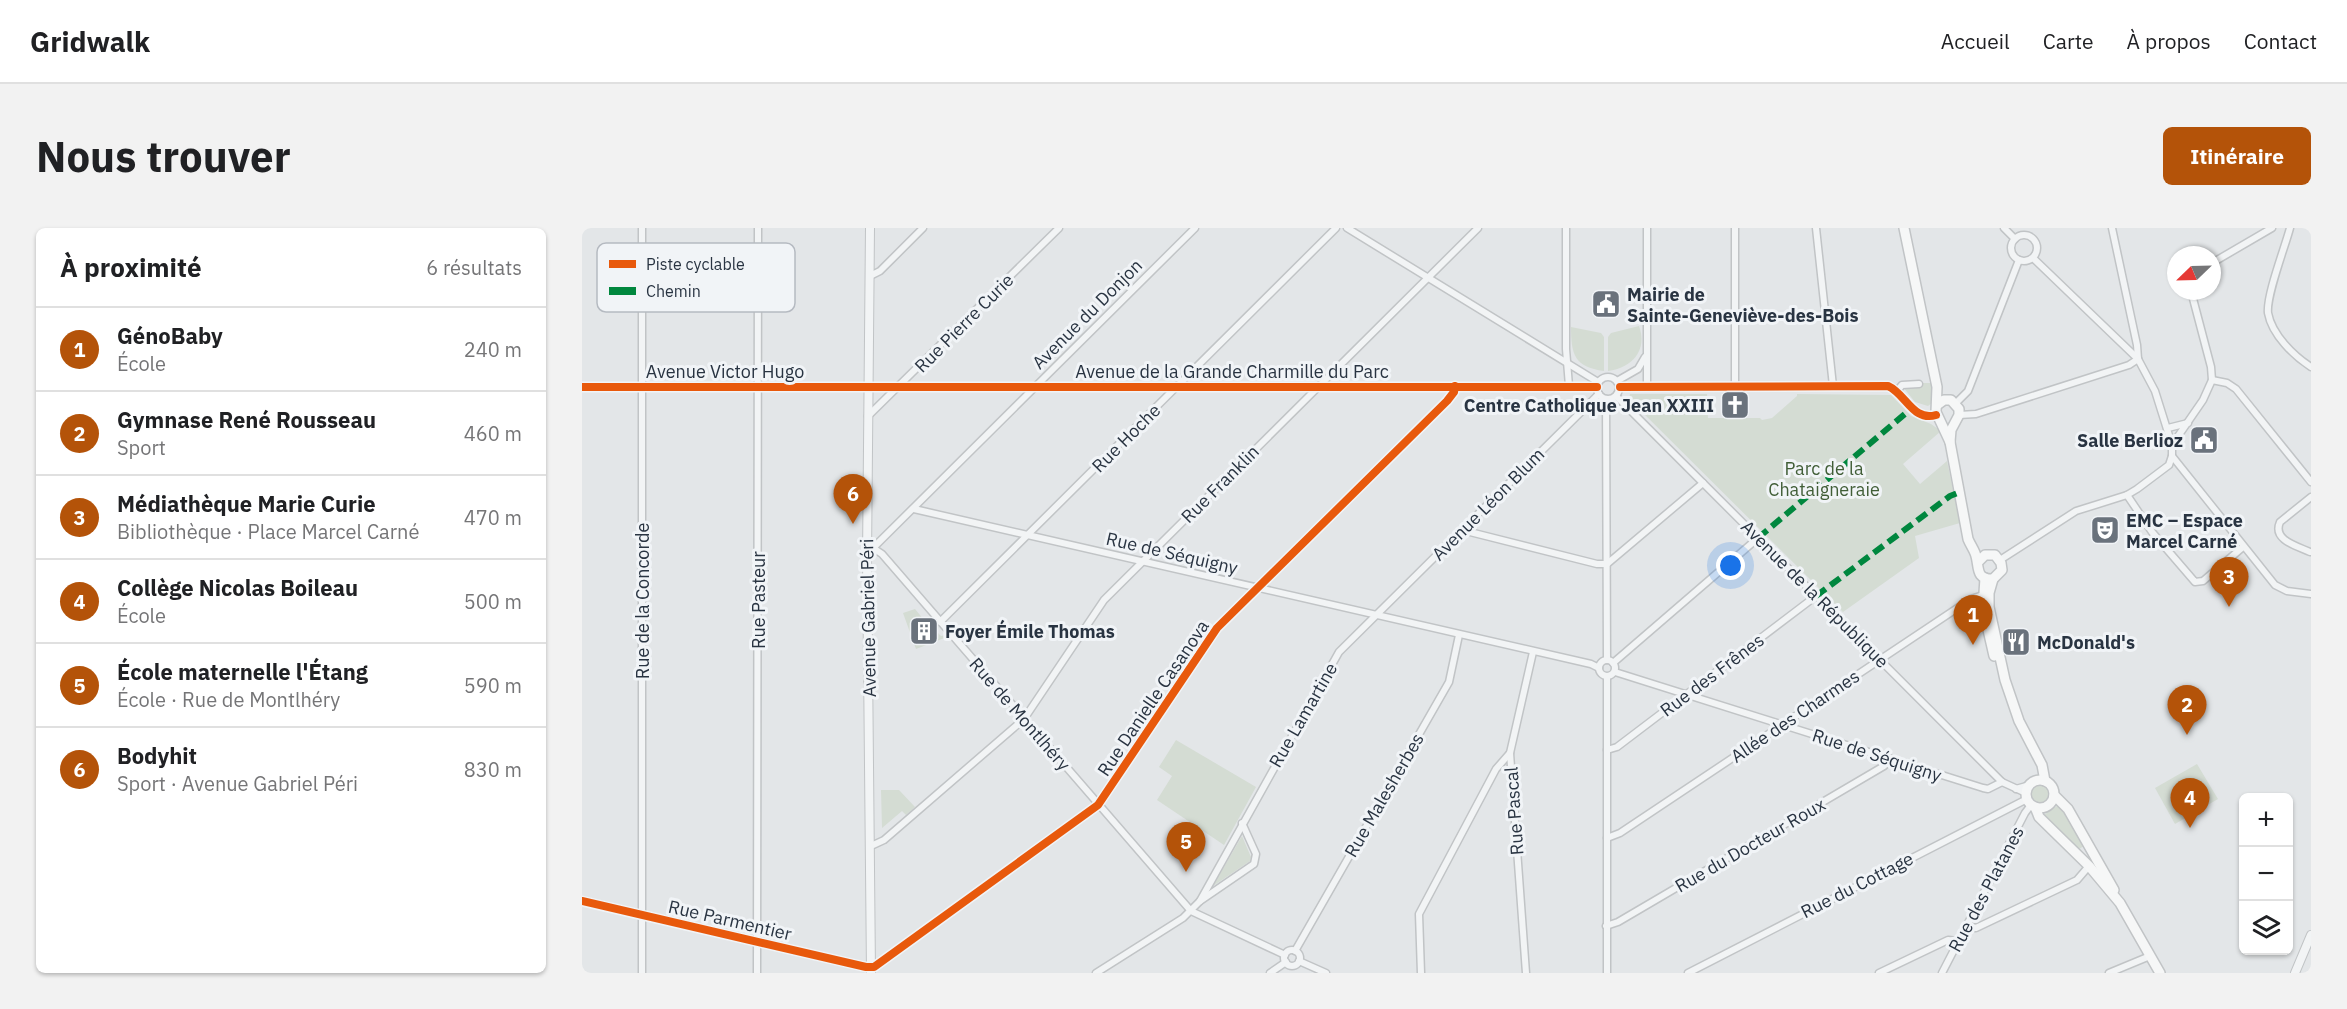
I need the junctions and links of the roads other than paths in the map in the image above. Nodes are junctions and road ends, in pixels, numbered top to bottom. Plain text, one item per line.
1 (870, 228) edge
2 (923, 228) edge
3 (1059, 228) edge
4 (1195, 228) edge
5 (1336, 228) edge
6 (1347, 228) edge
7 (1478, 228) edge
8 (1566, 228) edge
9 (1647, 228) edge
10 (1735, 228) edge
11 (1816, 228) edge
12 (1904, 228) edge
13 (2004, 228) edge
14 (2032, 228) edge
15 (2112, 228) edge
16 (2272, 228) edge
17 (2290, 228) edge
18 (2029, 236) junction
19 (2014, 239) junction
20 (2221, 257) edge
21 (2033, 258) junction
22 (2019, 260) junction
23 (870, 276) junction
24 (1428, 278) junction
25 (2193, 300) edge
26 (642, 312) edge
27 (758, 312) edge
28 (1647, 353) junction
29 (2138, 359) junction
30 (1567, 363) junction
31 (2311, 367) edge
32 (2212, 380) junction
33 (1618, 384) junction
34 (1919, 384) dead end
35 (758, 386) junction
36 (868, 386) junction
37 (1036, 386) junction
38 (1178, 386) junction
39 (1319, 386) junction
40 (1455, 386) junction
41 (1569, 386) junction
42 (1833, 386) junction
43 (582, 387) edge
44 (642, 387) junction
45 (897, 387) junction
46 (1647, 387) junction
47 (1736, 387) junction
48 (1937, 387) junction
49 (1598, 388) junction
50 (1897, 391) junction
51 (1616, 396) junction
52 (1606, 399) junction
53 (1952, 401) junction
54 (1938, 414) junction
55 (868, 416) junction
56 (1956, 418) junction
57 (2189, 423) junction
58 (2168, 428) junction
59 (1950, 442) junction
60 (2172, 445) junction
61 (2172, 456) junction
62 (1703, 483) junction
63 (2311, 483) edge
64 (2127, 495) junction
65 (2311, 496) edge
66 (914, 509) junction
67 (1462, 530) junction
68 (1028, 535) junction
69 (1758, 538) junction
70 (2244, 547) junction
71 (870, 549) junction
72 (2310, 552) edge
73 (1981, 558) junction
74 (2000, 560) junction
75 (1143, 562) junction
76 (1606, 564) junction
77 (1989, 578) junction
78 (1257, 588) junction
79 (2311, 594) edge
80 (1983, 595) junction
81 (1816, 596) junction
82 (1377, 615) junction
83 (940, 622) junction
84 (1459, 634) junction
85 (1533, 652) junction
86 (1880, 659) junction
87 (1610, 662) junction
88 (1599, 668) junction
89 (1615, 672) junction
90 (1607, 676) junction
91 (1687, 694) junction
92 (1024, 718) junction
93 (1783, 724) junction
94 (1607, 750) junction
95 (1510, 753) junction
96 (1891, 759) junction
97 (2042, 781) junction
98 (2002, 782) junction
99 (2054, 795) junction
100 (2030, 798) junction
101 (1098, 805) junction
102 (1242, 824) junction
103 (1606, 838) junction
104 (871, 846) junction
105 (2089, 866) junction
106 (1200, 901) junction
107 (582, 902) edge
108 (2120, 903) junction
109 (1191, 911) junction
110 (642, 915) junction
111 (1606, 926) junction
112 (1966, 926) junction
113 (2311, 935) edge
114 (1958, 941) junction
115 (757, 942) junction
116 (1295, 951) junction
117 (2150, 956) junction
118 (1291, 961) junction
119 (871, 970) edge
120 (642, 973) edge
121 (757, 973) edge
122 (1095, 973) edge
123 (1270, 973) edge
124 (1291, 973) edge
125 (1326, 973) edge
126 (1420, 973) edge
127 (1526, 973) edge
128 (1607, 973) edge
129 (1688, 973) edge
130 (1879, 973) edge
131 (1942, 973) edge
132 (2109, 973) edge
133 (2160, 973) edge
134 (2295, 973) edge

1 - 23 street, Avenue Gabriel Péri
2 - 23 street
3 - 45 street, Rue Pierre Curie
4 - 37 street, Avenue du Donjon
5 - 38 street, Rue Hoche
6 - 24 street
7 - 24 street, Rue Franklin
8 - 30 street
9 - 28 street
10 - 47 street
11 - 42 street
12 - 48 main road
13 - 19 street
14 - 18 street
15 - 29 street
16 - 20 street
17 - 31 street
18 - 19 street
18 - 21 street
19 - 22 street
21 - 22 street
21 - 29 street
22 - 53 street
23 - 36 street, Avenue Gabriel Péri
24 - 30 street
24 - 39 street, Rue Franklin
25 - 32 street
26 - 44 street, Rue de la Concorde
27 - 35 street, Rue Pasteur
28 - 33 street
28 - 46 street
29 - 56 street
29 - 58 street
30 - 41 street
30 - 49 street
32 - 57 street
32 - 63 street
33 - 46 street
33 - 49 street, Avenue de la Grande Charmille du Parc
33 - 51 street
34 - 50 street
35 - 36 street, Avenue Victor Hugo
35 - 44 street, Avenue Victor Hugo
35 - 115 street, Rue Pasteur
36 - 45 street, Avenue de la Grande Charmille du Parc
36 - 55 street, Avenue Gabriel Péri
37 - 38 street, Avenue de la Grande Charmille du Parc
37 - 45 street, Avenue de la Grande Charmille du Parc
37 - 66 street, Avenue du Donjon
38 - 39 street, Avenue de la Grande Charmille du Parc
38 - 68 street, Rue Hoche
39 - 40 street, Avenue de la Grande Charmille du Parc
39 - 75 street, Rue Franklin
40 - 41 street, Avenue de la Grande Charmille du Parc
40 - 78 street, Rue Danielle Casanova
41 - 49 street, Avenue de la Grande Charmille du Parc
42 - 47 street
42 - 50 street
43 - 44 street, Avenue Victor Hugo
44 - 110 street, Rue de la Concorde
45 - 55 street, Rue Pierre Curie
46 - 47 street
48 - 53 main road
48 - 54 main road
49 - 52 street
49 - 67 street, Avenue Léon Blum
50 - 54 street
51 - 52 street
51 - 62 street, Avenue de la République
52 - 76 street
53 - 54 main road
53 - 56 main road
54 - 56 main road
54 - 59 main road
55 - 71 street, Avenue Gabriel Péri
56 - 59 main road
57 - 58 street
57 - 60 street
58 - 60 street
59 - 73 main road
60 - 61 street
61 - 64 street
61 - 70 street
62 - 69 street, Avenue de la République
62 - 76 street
64 - 70 street
64 - 74 street
65 - 72 street
66 - 68 street, Rue de Séquigny
66 - 71 street, Avenue du Donjon
67 - 76 street
67 - 82 street, Avenue Léon Blum
68 - 75 street, Rue de Séquigny
68 - 83 street, Rue Hoche
69 - 81 street, Avenue de la République
69 - 87 street
70 - 79 street
71 - 83 street, Rue de Montlhéry
71 - 104 street, Avenue Gabriel Péri
73 - 74 main road
73 - 77 main road
74 - 77 main road
75 - 78 street, Rue de Séquigny
75 - 92 street, Rue Franklin
76 - 87 street
77 - 80 main road
77 - 97 main road
78 - 82 street, Rue de Séquigny
78 - 101 street, Rue Danielle Casanova
80 - 86 street, Allée des Charmes
80 - 97 main road
81 - 86 street, Avenue de la République
81 - 91 street, Rue des Frênes
82 - 84 street, Rue de Séquigny
82 - 102 street, Rue Lamartine
83 - 92 street, Rue de Montlhéry
84 - 85 street, Rue de Séquigny
84 - 116 street, Rue Malesherbes
85 - 88 street, Rue de Séquigny
85 - 95 street, Rue Pascal
86 - 93 street, Allée des Charmes
86 - 98 street, Avenue de la République
87 - 88 street
87 - 89 street
88 - 90 street
89 - 90 street
89 - 91 street, Rue de Séquigny
90 - 94 street
91 - 93 street, Rue de Séquigny
91 - 94 street, Rue des Frênes
92 - 101 street, Rue de Montlhéry
92 - 104 street, Rue Franklin
93 - 96 street, Rue de Séquigny
93 - 103 street, Allée des Charmes
94 - 103 street
95 - 126 street
95 - 127 street, Rue Pascal
96 - 98 street, Rue de Séquigny
96 - 111 street, Rue du Docteur Roux
97 - 99 main road
97 - 100 main road
98 - 100 street, Avenue de la République
99 - 100 main road
99 - 108 main road
100 - 105 main road
100 - 112 street, Rue des Platanes
100 - 129 street, Rue du Cottage
101 - 109 street, Rue de Montlhéry
101 - 119 street, Rue Danielle Casanova
102 - 106 street, Rue Lamartine
102 - 106 street, Rue Lamartine
103 - 111 street
104 - 119 street, Avenue Gabriel Péri
105 - 108 main road
105 - 112 street
106 - 109 street, Rue Lamartine
107 - 110 street, Rue Parmentier
108 - 117 main road
109 - 118 street, Rue de Montlhéry
109 - 122 street, Rue Lamartine
110 - 115 street, Rue Parmentier
110 - 120 street, Rue de la Concorde
111 - 128 street
112 - 114 street, Rue des Platanes
113 - 134 street
114 - 130 street
114 - 131 street, Rue des Platanes
115 - 119 street, Rue Parmentier
115 - 121 street, Rue Pasteur
116 - 118 street
116 - 118 street
117 - 132 street
117 - 133 main road
118 - 123 street
118 - 124 street
118 - 125 street, Rue de Montlhéry

